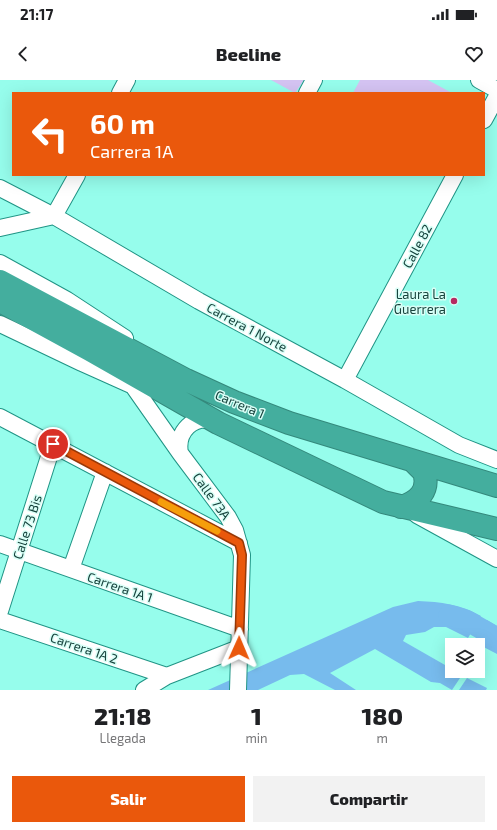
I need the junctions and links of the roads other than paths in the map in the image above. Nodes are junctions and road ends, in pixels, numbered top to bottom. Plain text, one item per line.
1 (127, 80) edge
2 (314, 80) edge
3 (479, 80) edge
4 (497, 90) edge
5 (121, 92) edge
6 (308, 92) edge
7 (497, 96) edge
8 (485, 118) edge
9 (75, 176) edge
10 (454, 176) edge
11 (0, 188) edge
12 (54, 216) junction
13 (0, 228) edge
14 (0, 263) edge
15 (0, 281) edge
16 (0, 301) edge
17 (0, 324) edge
18 (95, 342) junction
19 (186, 380) junction
20 (345, 380) junction
21 (133, 386) junction
22 (0, 417) edge
23 (218, 423) junction
24 (53, 444) junction
25 (180, 453) junction
26 (413, 460) junction
27 (497, 460) edge
28 (105, 472) junction
29 (497, 486) edge
30 (401, 507) junction
31 (496, 529) edge
32 (239, 543) junction
33 (0, 544) edge
34 (19, 551) junction
35 (497, 559) edge
36 (71, 569) junction
37 (0, 610) edge
38 (0, 620) edge
39 (240, 629) junction
40 (239, 648) junction
41 (167, 676) junction
42 (144, 690) edge
43 (238, 690) edge

1 - 5 street
2 - 6 street
3 - 4 street
7 - 8 street
9 - 12 street
10 - 20 street, Calle 82
11 - 12 street, Carrera 1 Norte
12 - 13 street
12 - 20 street, Carrera 1 Norte
14 - 19 street
15 - 18 highway, Carrera 1
16 - 18 highway, Carrera 1
17 - 21 street
18 - 19 highway, Carrera 1
18 - 23 highway, Carrera 1
19 - 26 highway, Carrera 1
20 - 27 street, Carrera 1 Norte
21 - 23 street
21 - 25 street, Calle 73A
22 - 24 street
23 - 25 street
23 - 30 highway, Carrera 1
24 - 28 street
24 - 34 street, Calle 73 Bis
25 - 32 street, Calle 73A
26 - 29 highway, Carrera 1
26 - 30 highway
28 - 32 street
28 - 36 street
30 - 31 highway, Carrera 1
30 - 35 street, Carrera 1
32 - 39 street, Calle 73A
33 - 34 street, Carrera 1A 1
34 - 36 street, Carrera 1A 1
34 - 37 street, Calle 73 Bis
36 - 39 street, Carrera 1A 1
38 - 41 street, Carrera 1A 2
39 - 40 street, Calle 73A
40 - 41 street
40 - 43 street, Calle 73A
41 - 42 street

